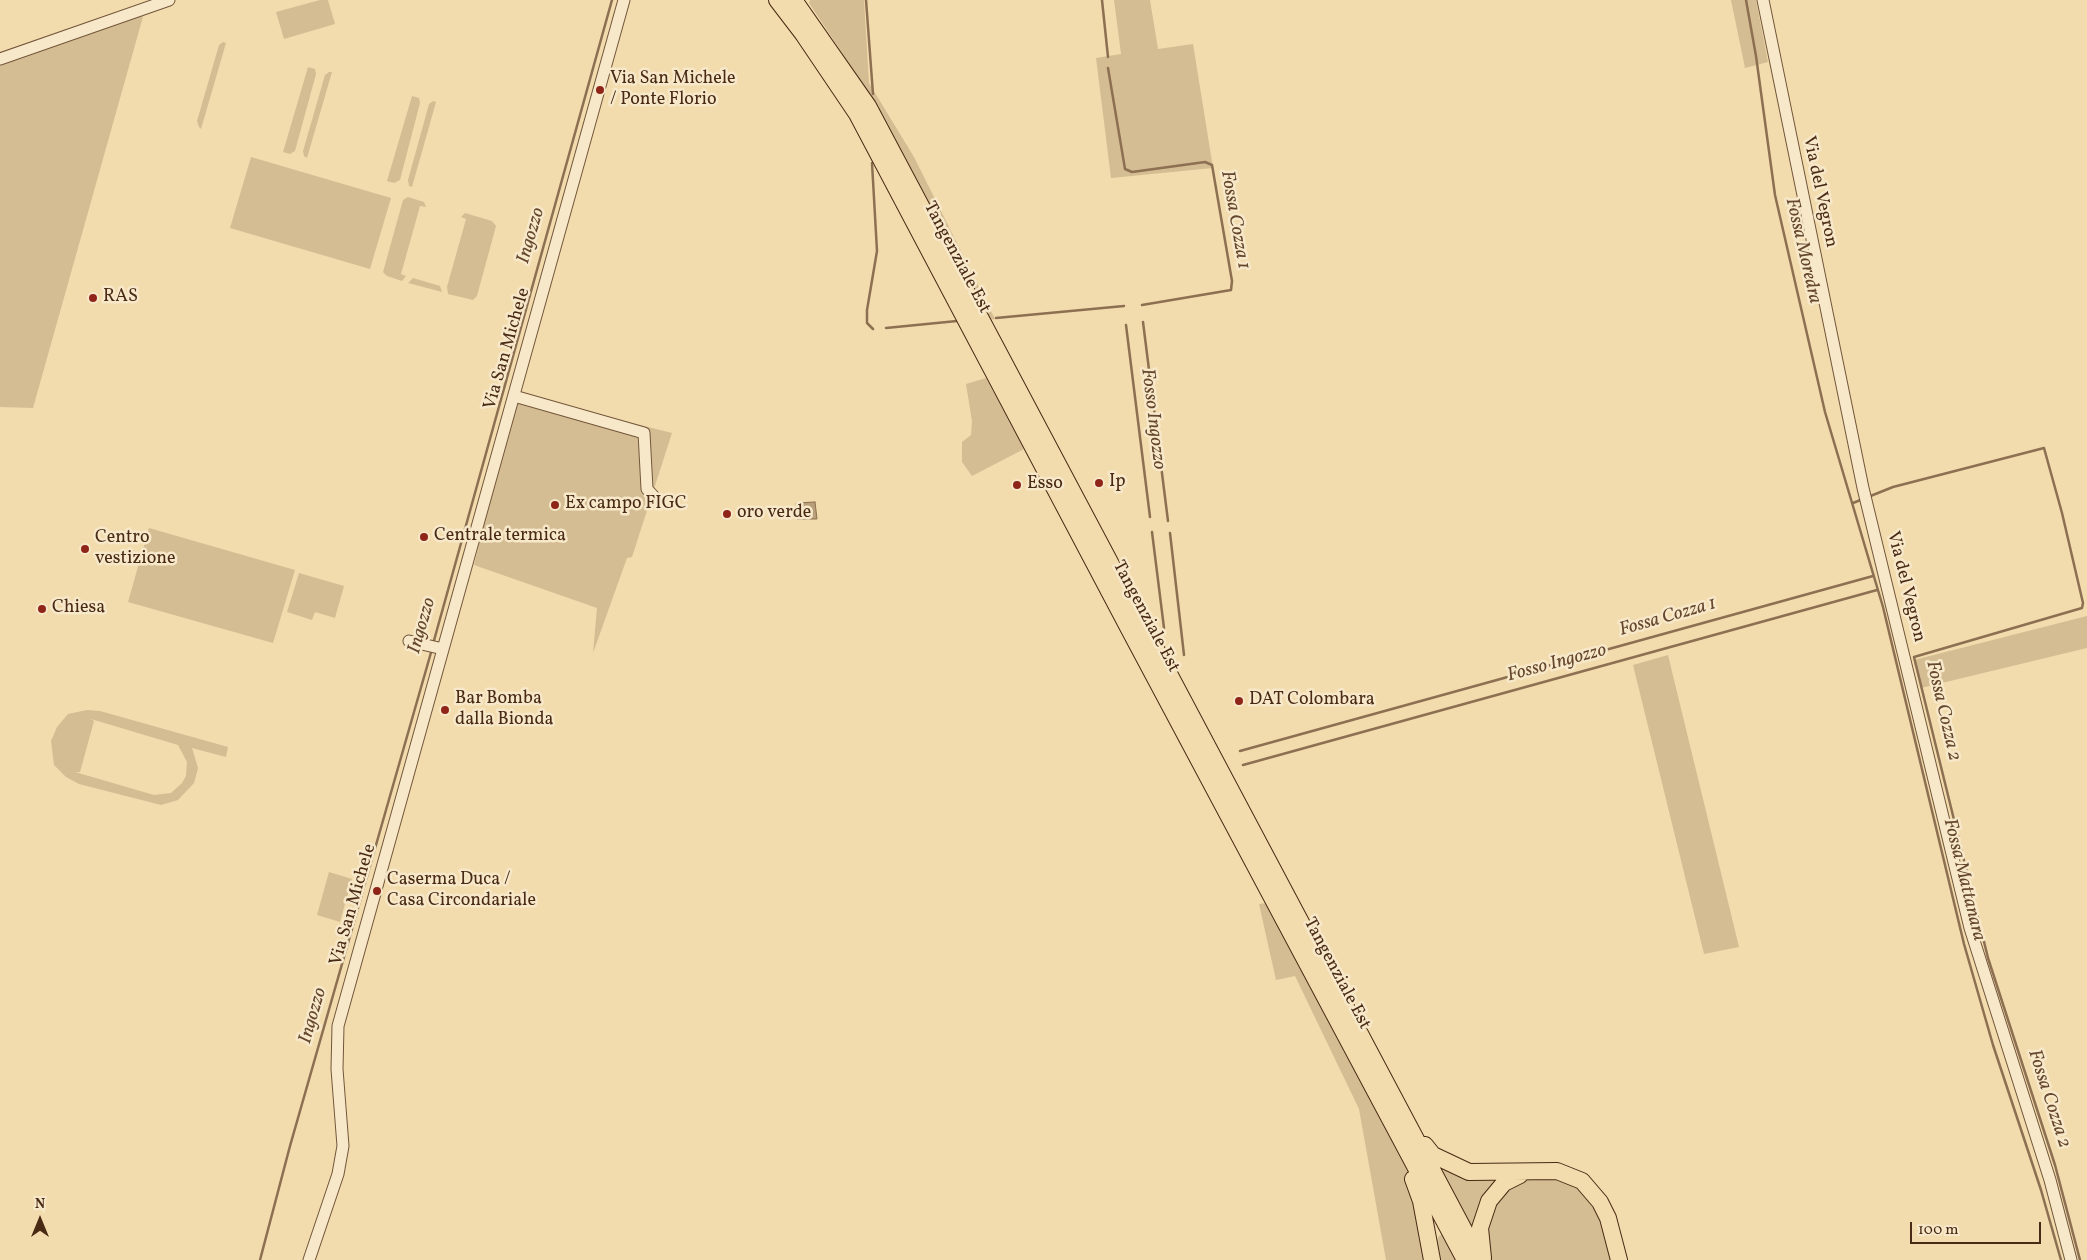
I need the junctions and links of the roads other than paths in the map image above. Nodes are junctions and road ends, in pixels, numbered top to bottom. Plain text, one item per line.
1 (169, 0) edge
2 (624, 0) edge
3 (777, 0) edge
4 (794, 0) edge
5 (1763, 0) edge
6 (0, 59) edge
7 (514, 396) junction
8 (657, 500) dead end
9 (409, 640) dead end
10 (441, 649) junction
11 (1389, 1088) junction
12 (1390, 1119) junction
13 (1527, 1172) junction
14 (309, 1260) edge
15 (1432, 1260) edge
16 (1466, 1260) edge
17 (1482, 1260) edge
18 (1619, 1260) edge
19 (2071, 1260) edge

1 - 6 street
2 - 7 street, Via San Michele
3 - 12 highway, Tangenziale Est
4 - 11 highway, Tangenziale Est
5 - 19 street, Via del Vegron
7 - 8 street
7 - 10 street, Via San Michele
9 - 10 street
10 - 14 street, Via San Michele
11 - 13 highway
11 - 17 highway, Tangenziale Est
12 - 15 highway
12 - 16 highway, Tangenziale Est
13 - 17 highway
13 - 18 highway

